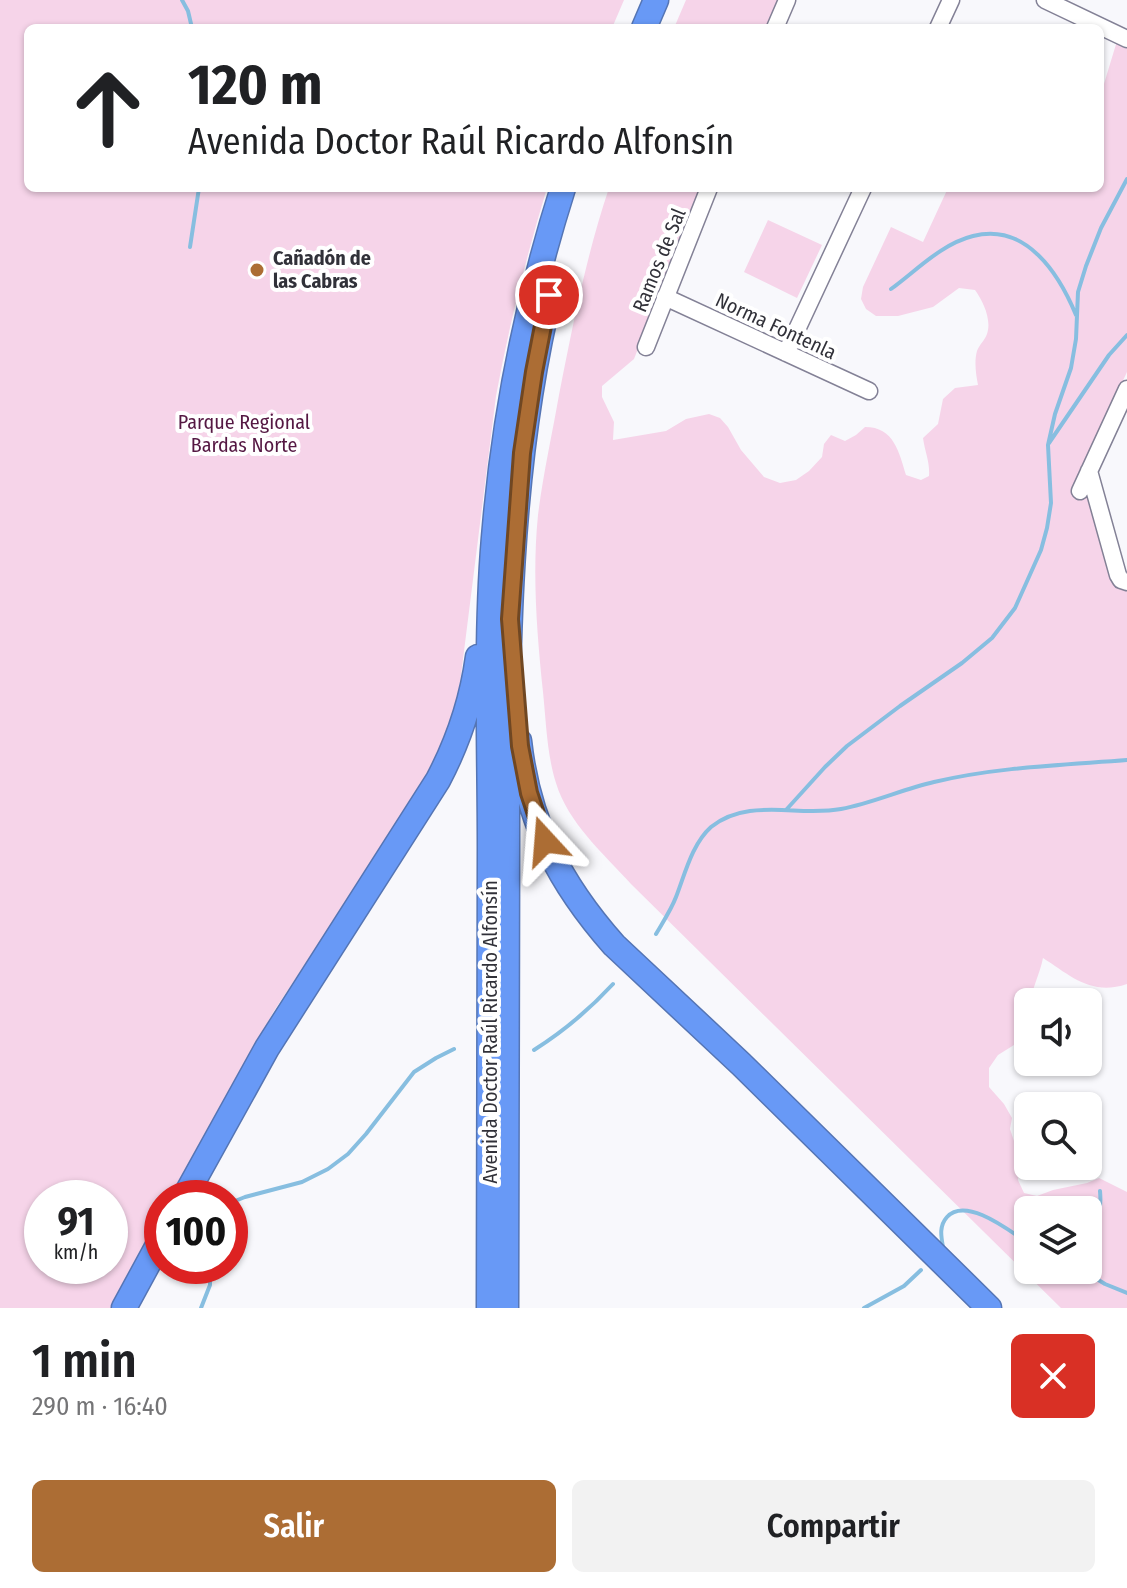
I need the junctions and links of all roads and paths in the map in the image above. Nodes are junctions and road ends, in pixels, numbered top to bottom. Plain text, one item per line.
1 (639, 0) edge
2 (656, 0) edge
3 (787, 0) edge
4 (951, 0) edge
5 (1045, 0) edge
6 (629, 24) edge
7 (646, 24) edge
8 (777, 24) edge
9 (940, 24) edge
10 (1095, 24) edge
11 (1104, 28) edge
12 (1127, 39) edge
13 (562, 192) edge
14 (579, 192) edge
15 (707, 192) edge
16 (861, 192) edge
17 (665, 297) junction
18 (646, 347) dead end
19 (786, 353) junction
20 (1127, 389) edge
21 (869, 391) dead end
22 (1089, 471) junction
23 (1080, 491) dead end
24 (495, 527) junction
25 (1125, 582) edge
26 (510, 619) junction
27 (194, 1180) edge
28 (144, 1271) edge
29 (124, 1308) edge
30 (489, 1308) edge
31 (506, 1308) edge
32 (989, 1308) edge

1 - 6 highway
2 - 7 highway
3 - 8 street
4 - 9 street
5 - 10 street
11 - 12 street
13 - 24 highway, Avenida Doctor Raúl Ricardo Alfonsín
14 - 26 highway, Avenida Doctor Raúl Ricardo Alfonsín
15 - 17 street, Ramos de Sal
16 - 19 street
17 - 18 street, Ramos de Sal
17 - 19 street, Norma Fontenla
19 - 21 street, Norma Fontenla
20 - 22 street
22 - 23 street
22 - 25 street
24 - 27 highway
24 - 30 highway, Avenida Doctor Raúl Ricardo Alfonsín
26 - 31 highway, Avenida Doctor Raúl Ricardo Alfonsín
26 - 32 highway
28 - 29 highway

